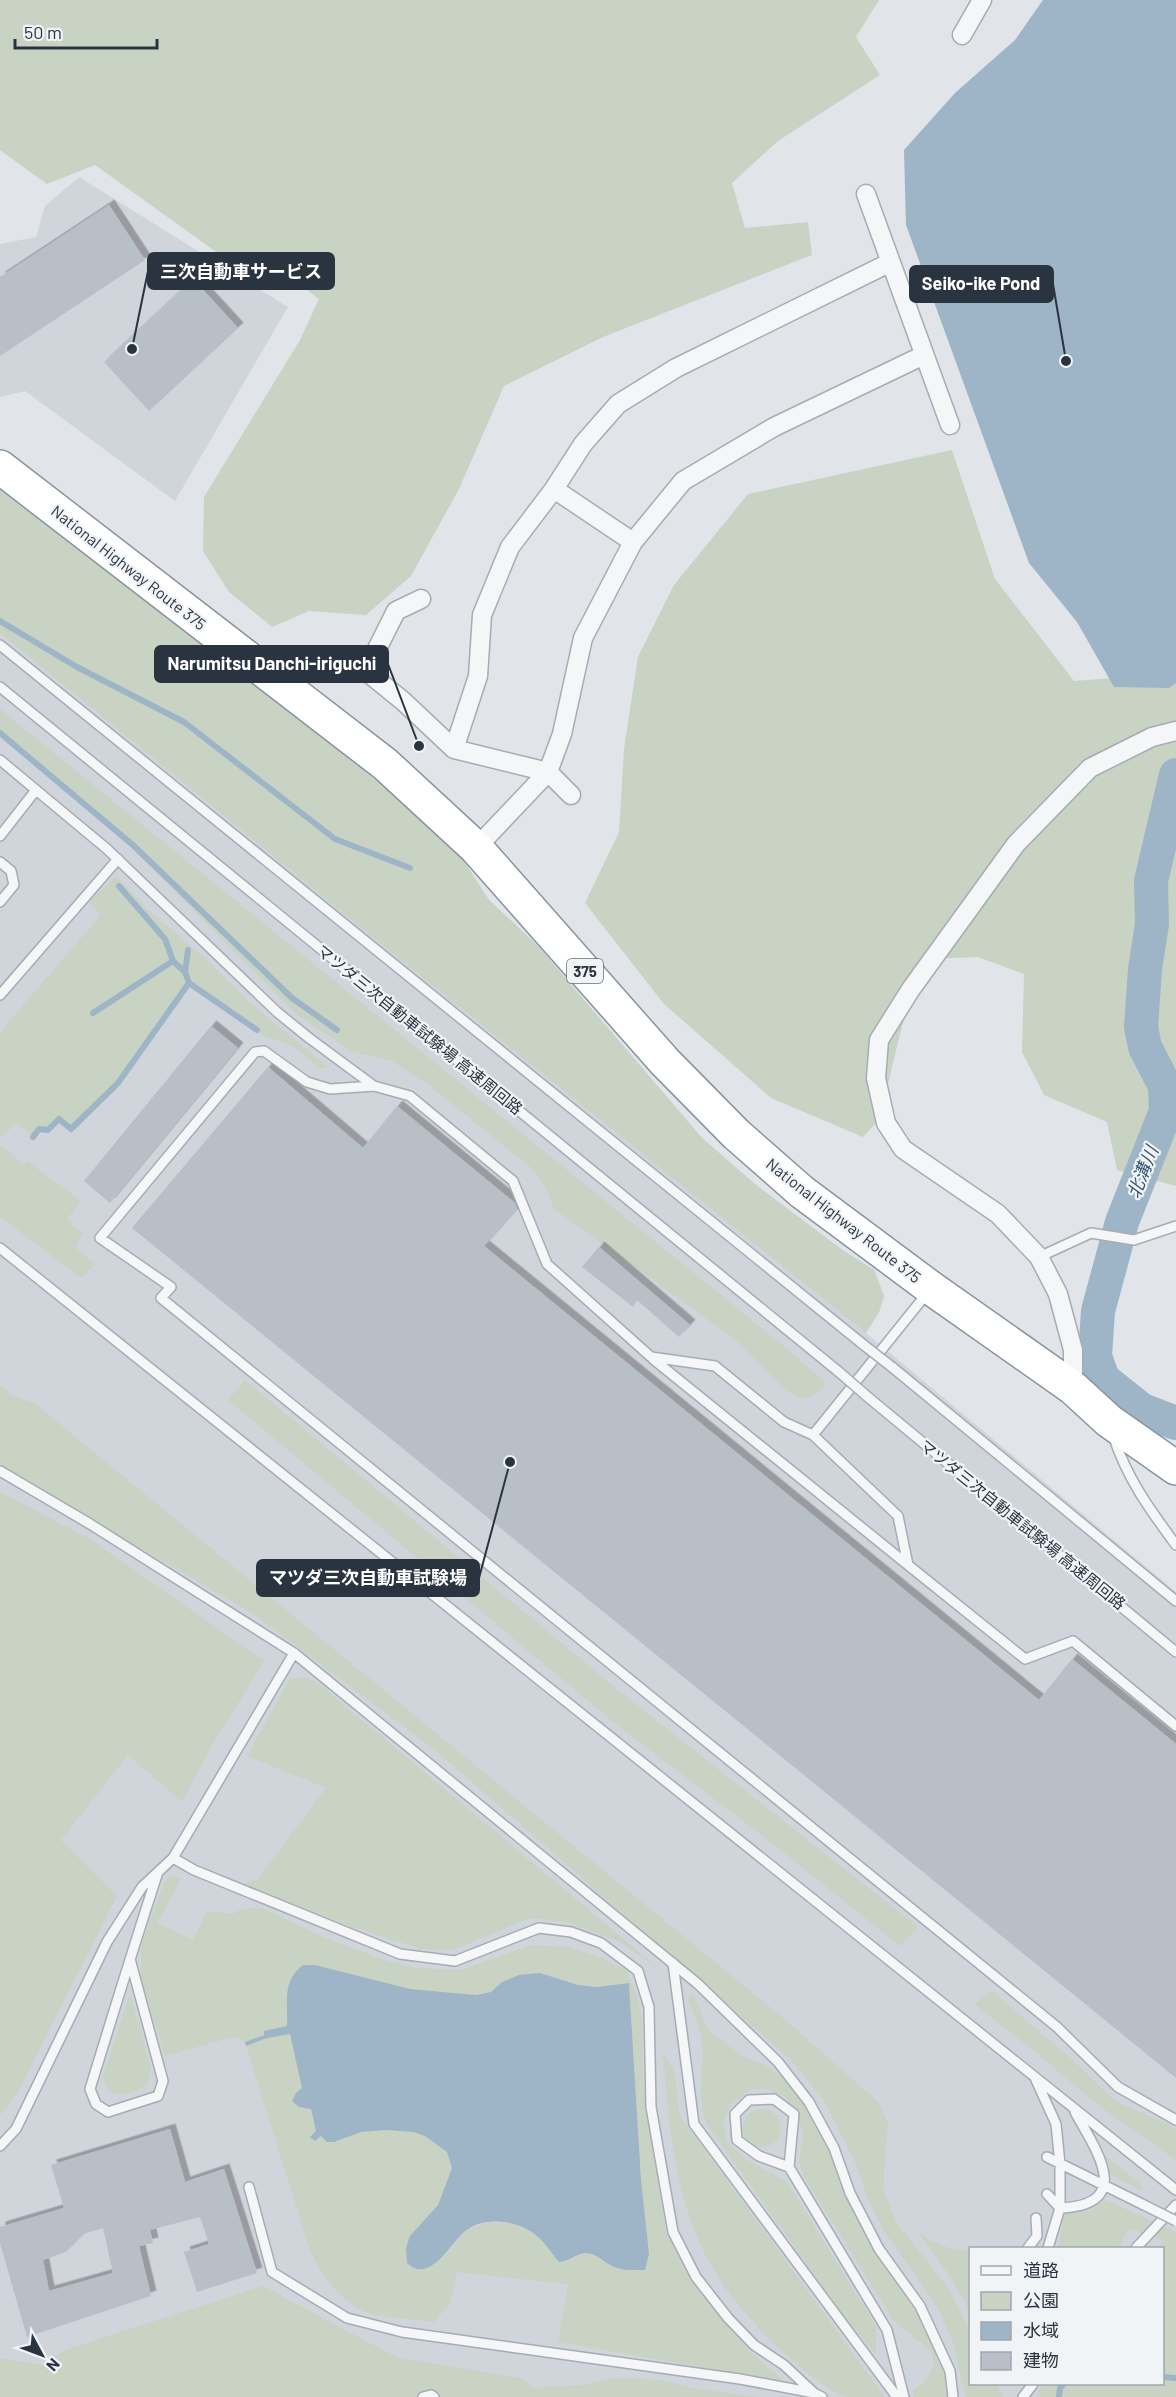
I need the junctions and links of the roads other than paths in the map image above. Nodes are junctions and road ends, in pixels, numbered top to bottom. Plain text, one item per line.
1 (982, 0) edge
2 (962, 35) dead end
3 (866, 194) dead end
4 (889, 262) junction
5 (924, 355) junction
6 (950, 425) dead end
7 (0, 468) edge
8 (554, 489) junction
9 (633, 542) junction
10 (421, 599) dead end
11 (0, 645) edge
12 (0, 687) edge
13 (1176, 731) edge
14 (454, 749) junction
15 (0, 760) edge
16 (548, 772) junction
17 (36, 790) junction
18 (571, 795) dead end
19 (0, 836) edge
20 (476, 848) junction
21 (118, 859) junction
22 (0, 862) edge
23 (0, 902) edge
24 (0, 995) edge
25 (374, 1086) junction
26 (1176, 1226) edge
27 (0, 1248) edge
28 (1039, 1257) junction
29 (931, 1288) junction
30 (651, 1357) junction
31 (1073, 1388) junction
32 (1109, 1421) junction
33 (813, 1435) junction
34 (1176, 1468) edge
35 (0, 1471) edge
36 (1176, 1545) edge
37 (908, 1565) junction
38 (1176, 1601) edge
39 (1174, 1651) edge
40 (294, 1653) junction
41 (1176, 1726) edge
42 (173, 1858) junction
43 (158, 1872) junction
44 (130, 1959) junction
45 (673, 1963) junction
46 (1035, 2077) junction
47 (1073, 2107) junction
48 (1176, 2120) edge
49 (0, 2146) edge
50 (1047, 2157) dead end
51 (1060, 2164) junction
52 (789, 2167) junction
53 (1105, 2186) junction
54 (249, 2187) dead end
55 (1176, 2190) edge
56 (1047, 2194) dead end
57 (1176, 2205) edge
58 (1060, 2208) junction
59 (1036, 2218) dead end
60 (1176, 2221) edge
61 (1029, 2247) edge
62 (1048, 2247) edge
63 (1137, 2247) edge
64 (1032, 2385) edge
65 (818, 2395) edge
66 (423, 2397) edge
67 (434, 2397) edge
68 (897, 2397) edge
69 (904, 2397) edge
70 (953, 2397) edge
71 (1023, 2397) edge

1 - 2 street
3 - 4 street
4 - 5 street
4 - 8 street
5 - 6 street
5 - 9 street
7 - 20 highway, National Highway Route 375 / 375
8 - 9 street
8 - 14 street
9 - 16 street
10 - 14 street
11 - 38 lane, bridge
12 - 39 lane, マツダ三次自動車試験場 高速周回路, bridge
13 - 28 street
14 - 16 street
15 - 17 lane
16 - 18 street
16 - 20 street
17 - 19 lane
17 - 21 lane
20 - 29 highway, National Highway Route 375 / 375
21 - 24 lane
21 - 25 lane
22 - 23 lane
25 - 30 lane
25 - 48 lane
26 - 28 lane
27 - 46 lane
28 - 31 street
29 - 31 highway, National Highway Route 375 / 375
29 - 33 lane
30 - 33 lane
30 - 37 lane
31 - 32 highway, National Highway Route 375 / 375
32 - 34 highway, National Highway Route 375 / 375
32 - 36 lane
33 - 37 lane
35 - 40 lane
37 - 41 lane
40 - 42 lane
40 - 45 lane
42 - 43 lane
42 - 65 lane
43 - 44 lane
43 - 49 lane
44 - 44 lane
45 - 68 lane
45 - 70 lane
46 - 47 lane
46 - 51 lane
47 - 53 lane
47 - 55 lane
50 - 51 lane
51 - 53 lane
51 - 58 lane
52 - 52 lane
52 - 69 lane
53 - 58 lane
53 - 60 lane, bridge
54 - 65 lane
56 - 58 lane
57 - 63 lane
58 - 62 lane
59 - 61 lane
64 - 71 lane
66 - 67 lane

